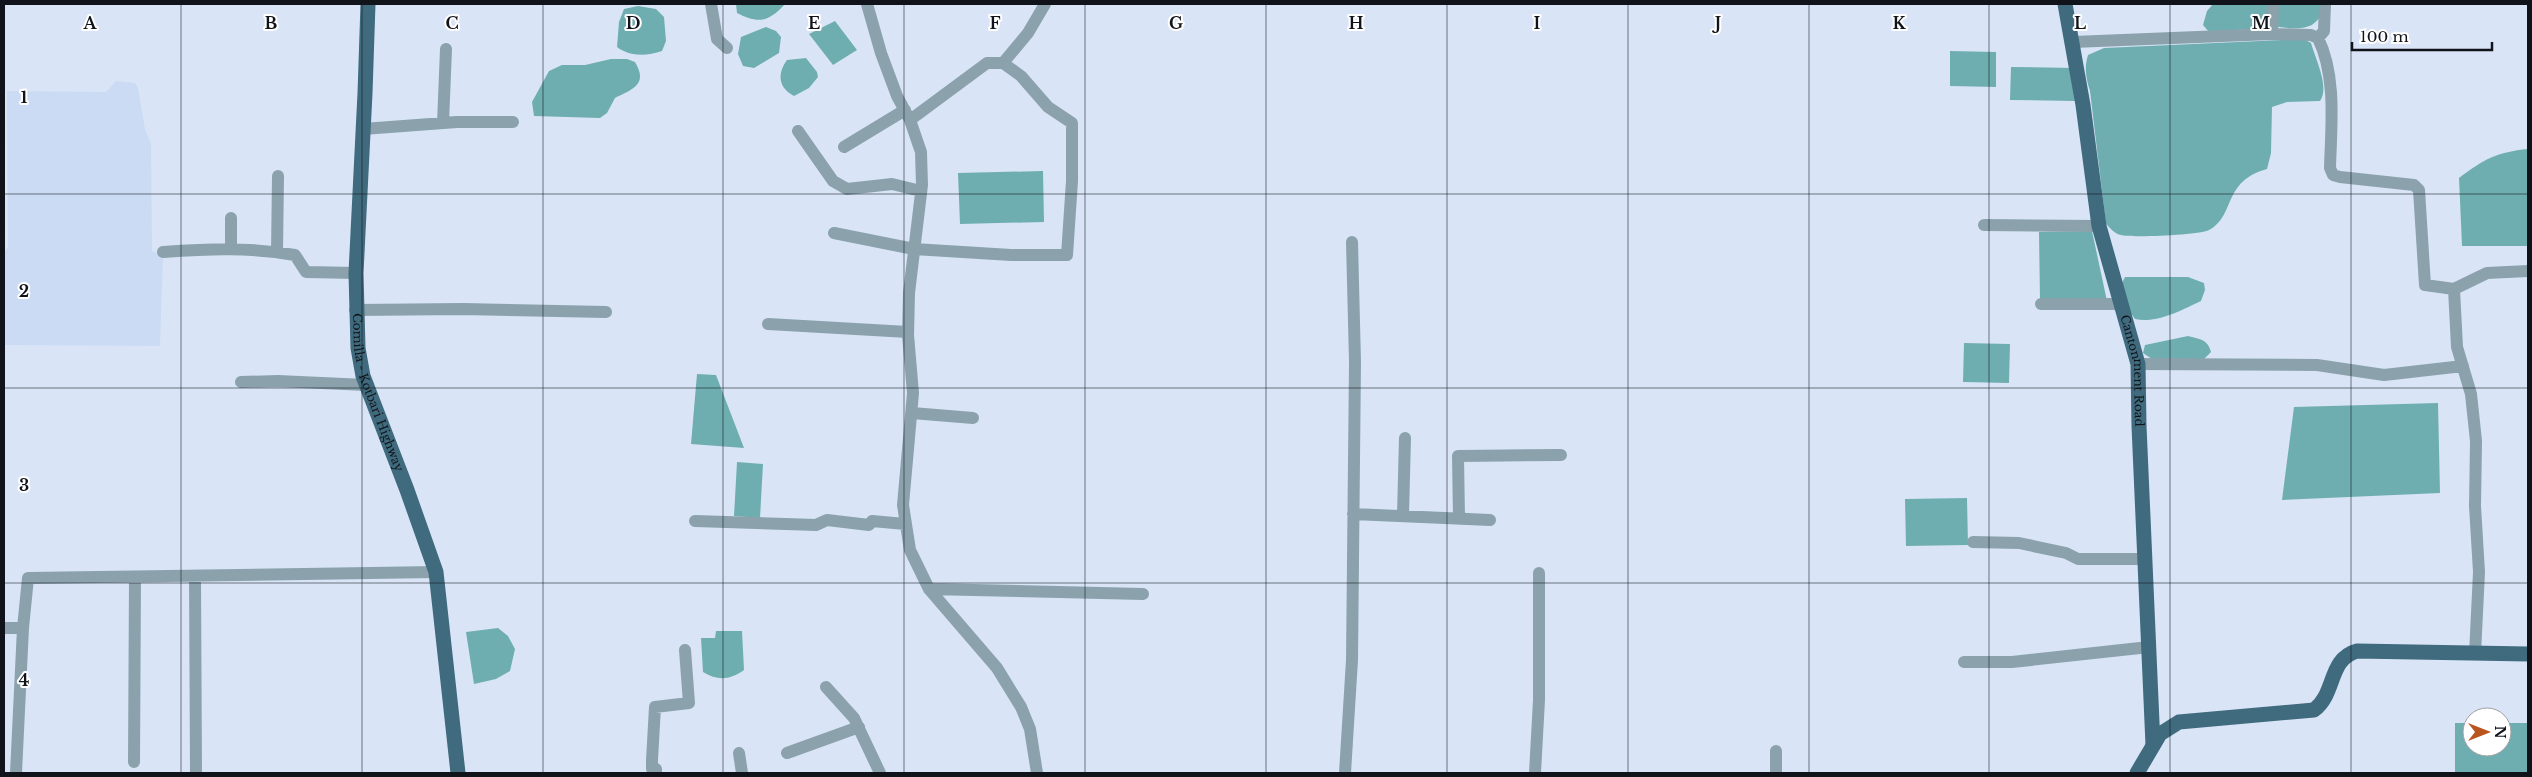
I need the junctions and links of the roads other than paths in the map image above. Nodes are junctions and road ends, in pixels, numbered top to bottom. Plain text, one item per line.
1 (368, 4) edge
2 (711, 4) edge
3 (867, 4) edge
4 (1046, 4) edge
5 (2064, 4) edge
6 (2273, 4) edge
7 (2325, 4) edge
8 (2272, 34) junction
9 (2318, 38) junction
10 (2073, 42) junction
11 (728, 48) dead end
12 (446, 49) dead end
13 (1003, 63) junction
14 (907, 115) junction
15 (513, 122) dead end
16 (443, 123) junction
17 (364, 129) junction
18 (798, 131) dead end
19 (844, 147) dead end
20 (278, 176) dead end
21 (921, 191) junction
22 (231, 218) dead end
23 (1984, 225) dead end
24 (2099, 226) junction
25 (834, 234) dead end
26 (1352, 242) dead end
27 (231, 249) junction
28 (914, 249) junction
29 (163, 252) dead end
30 (277, 252) junction
31 (2528, 271) edge
32 (356, 273) junction
33 (2454, 289) junction
34 (2041, 304) dead end
35 (2120, 304) junction
36 (355, 310) junction
37 (606, 312) dead end
38 (768, 324) dead end
39 (908, 332) junction
40 (2138, 364) junction
41 (2463, 366) junction
42 (241, 382) dead end
43 (366, 385) junction
44 (912, 413) junction
45 (973, 418) dead end
46 (1405, 438) dead end
47 (1561, 454) dead end
48 (1353, 514) junction
49 (1403, 515) junction
50 (1459, 518) junction
51 (1490, 520) dead end
52 (695, 521) dead end
53 (905, 524) junction
54 (1972, 542) dead end
55 (2146, 559) junction
56 (436, 572) junction
57 (1539, 573) dead end
58 (135, 577) junction
59 (195, 577) junction
60 (929, 589) junction
61 (1143, 594) dead end
62 (4, 628) edge
63 (23, 628) junction
64 (2149, 647) junction
65 (685, 650) dead end
66 (2475, 654) junction
67 (2528, 654) edge
68 (1964, 662) dead end
69 (826, 687) dead end
70 (859, 728) junction
71 (2153, 745) junction
72 (1776, 751) dead end
73 (739, 752) dead end
74 (787, 752) dead end
75 (134, 762) dead end
76 (16, 773) edge
77 (196, 773) edge
78 (458, 773) edge
79 (656, 773) edge
80 (742, 773) edge
81 (880, 773) edge
82 (1037, 773) edge
83 (1345, 773) edge
84 (1535, 773) edge
85 (1776, 773) edge
86 (2137, 773) edge

1 - 17 main road, Comilla - Kotbari Highway
2 - 11 street
3 - 14 street
4 - 13 street
5 - 10 main road, Cantonment Road
6 - 8 street
7 - 9 street
8 - 9 street
8 - 10 street
9 - 33 street
10 - 24 main road, Cantonment Road
12 - 16 street
13 - 14 street
13 - 28 street
14 - 19 street
14 - 21 street
15 - 16 street
16 - 17 street
17 - 32 main road, Comilla - Kotbari Highway
18 - 21 street
20 - 30 street
21 - 28 street
22 - 27 street
23 - 24 street
24 - 35 main road, Cantonment Road
25 - 28 street
26 - 48 street
27 - 29 street
27 - 30 street
28 - 39 street
30 - 32 street
31 - 33 street
32 - 36 main road, Comilla - Kotbari Highway
33 - 41 street
34 - 35 street
35 - 40 main road, Cantonment Road
36 - 37 street
36 - 43 main road, Comilla - Kotbari Highway
38 - 39 street
39 - 44 street
40 - 41 street
40 - 55 main road, Cantonment Road
41 - 66 street
42 - 43 street
43 - 56 main road, Comilla - Kotbari Highway
44 - 45 street
44 - 53 street
46 - 49 street
47 - 50 street
48 - 49 street
48 - 83 street
49 - 50 street
50 - 51 street
52 - 53 street
53 - 60 street
54 - 55 street
55 - 64 main road, Cantonment Road
56 - 59 street
56 - 78 main road, Comilla - Kotbari Highway
57 - 84 street
58 - 59 street
58 - 63 street
58 - 75 street
59 - 77 street
60 - 61 street
60 - 82 street
62 - 63 street
63 - 76 street
64 - 68 street
64 - 71 main road, Cantonment Road
65 - 79 street
66 - 67 main road
66 - 71 main road
69 - 70 street
70 - 74 street
70 - 81 street
71 - 86 main road
72 - 85 street
73 - 80 street

